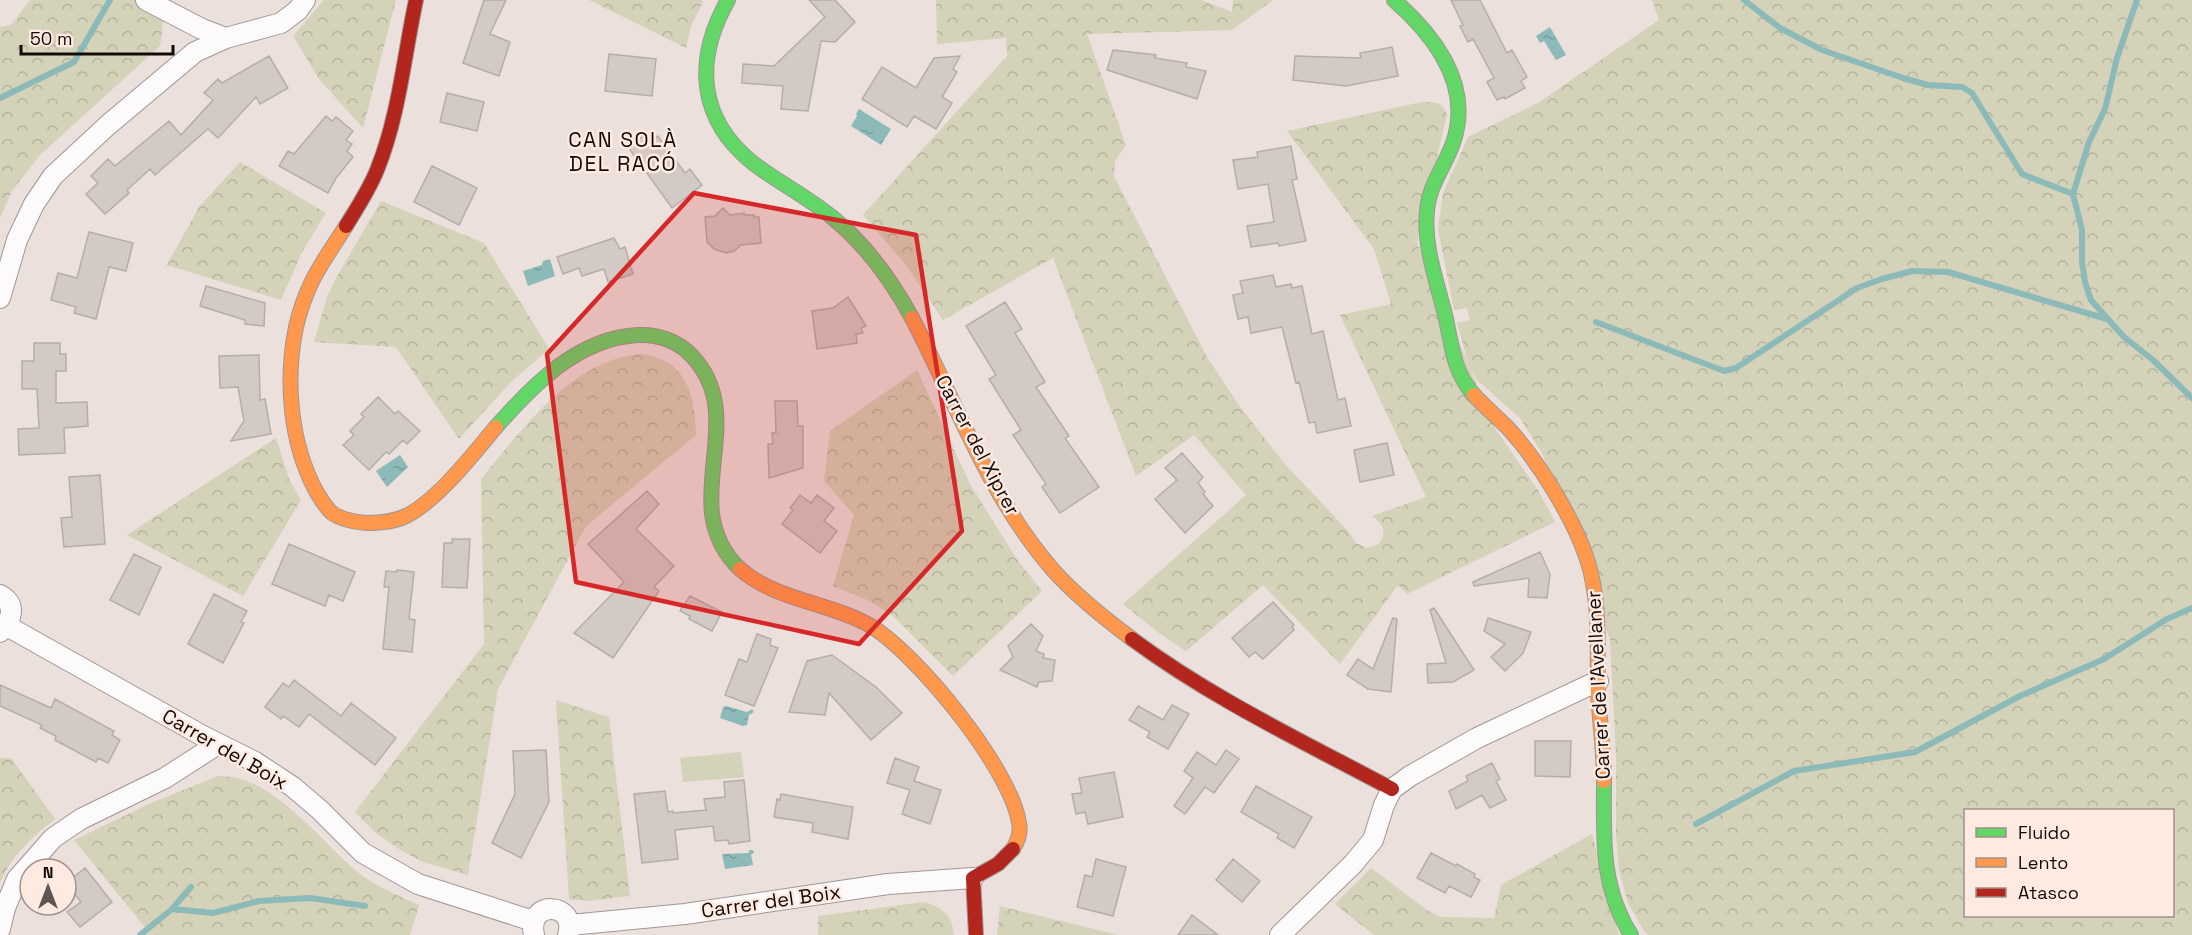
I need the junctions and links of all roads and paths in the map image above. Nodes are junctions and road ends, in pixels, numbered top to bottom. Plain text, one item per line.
1 (146, 0) edge
2 (305, 0) edge
3 (416, 0) edge
4 (728, 0) edge
5 (1394, 0) edge
6 (226, 38) junction
7 (0, 298) edge
8 (0, 595) edge
9 (4, 629) edge
10 (1598, 681) junction
11 (218, 744) junction
12 (1392, 789) junction
13 (973, 878) junction
14 (533, 928) edge
15 (0, 929) edge
16 (569, 930) edge
17 (976, 935) edge
18 (1280, 935) edge
19 (1631, 935) edge

1 - 6 street
2 - 6 street
3 - 13 street
4 - 12 street, Carrer del Xiprer
5 - 10 street, Carrer de l'Avellaner
6 - 7 street
8 - 9 street
9 - 11 street, Carrer del Boix
10 - 12 street
10 - 19 street, Carrer de l'Avellaner
11 - 14 street, Carrer del Boix
11 - 15 street
12 - 18 street
13 - 16 street, Carrer del Boix
13 - 17 street
14 - 16 street

